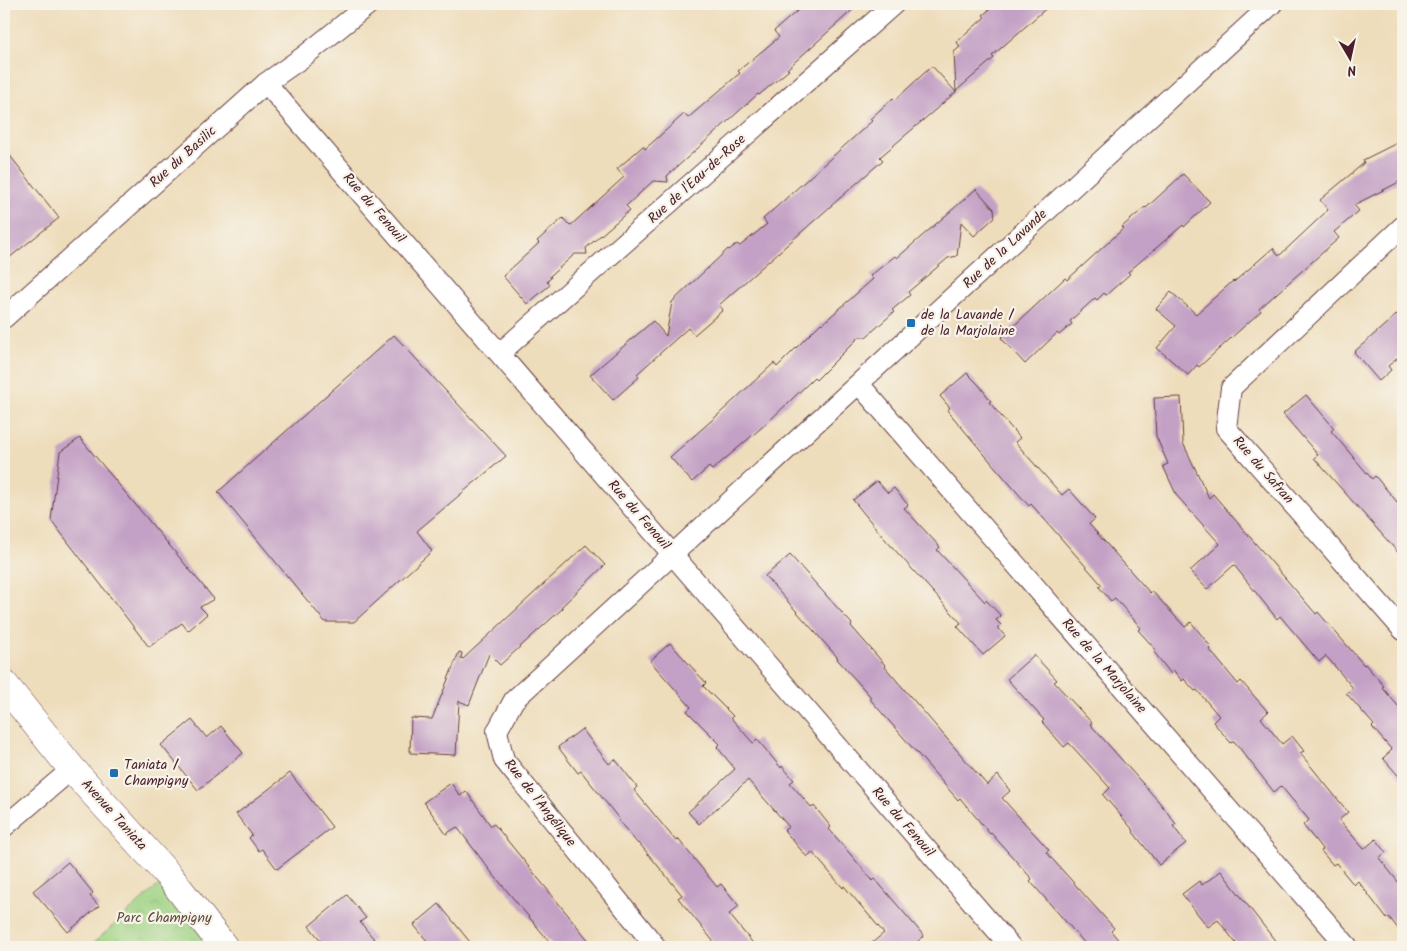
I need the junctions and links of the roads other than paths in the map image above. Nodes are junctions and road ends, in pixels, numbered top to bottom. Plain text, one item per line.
1 (369, 4) edge
2 (894, 4) edge
3 (1272, 4) edge
4 (266, 83) junction
5 (1403, 226) edge
6 (4, 318) edge
7 (500, 353) junction
8 (859, 384) junction
9 (672, 554) junction
10 (1403, 630) edge
11 (4, 684) edge
12 (72, 769) junction
13 (4, 827) edge
14 (224, 947) edge
15 (656, 947) edge
16 (1011, 947) edge
17 (1348, 947) edge

1 - 4 street, Rue du Basilic
2 - 7 street, Rue de l'Eau-de-Rose
3 - 8 street, Rue de la Lavande
4 - 6 street, Rue du Basilic
4 - 7 street, Rue du Fenouil
5 - 10 street, Rue du Safran
7 - 9 street, Rue du Fenouil
8 - 9 street, Rue de la Lavande
8 - 17 street, Rue de la Marjolaine
9 - 15 street, Rue de l'Angélique
9 - 16 street, Rue du Fenouil
11 - 12 main road, Avenue Taniata
12 - 13 street
12 - 14 main road, Avenue Taniata

